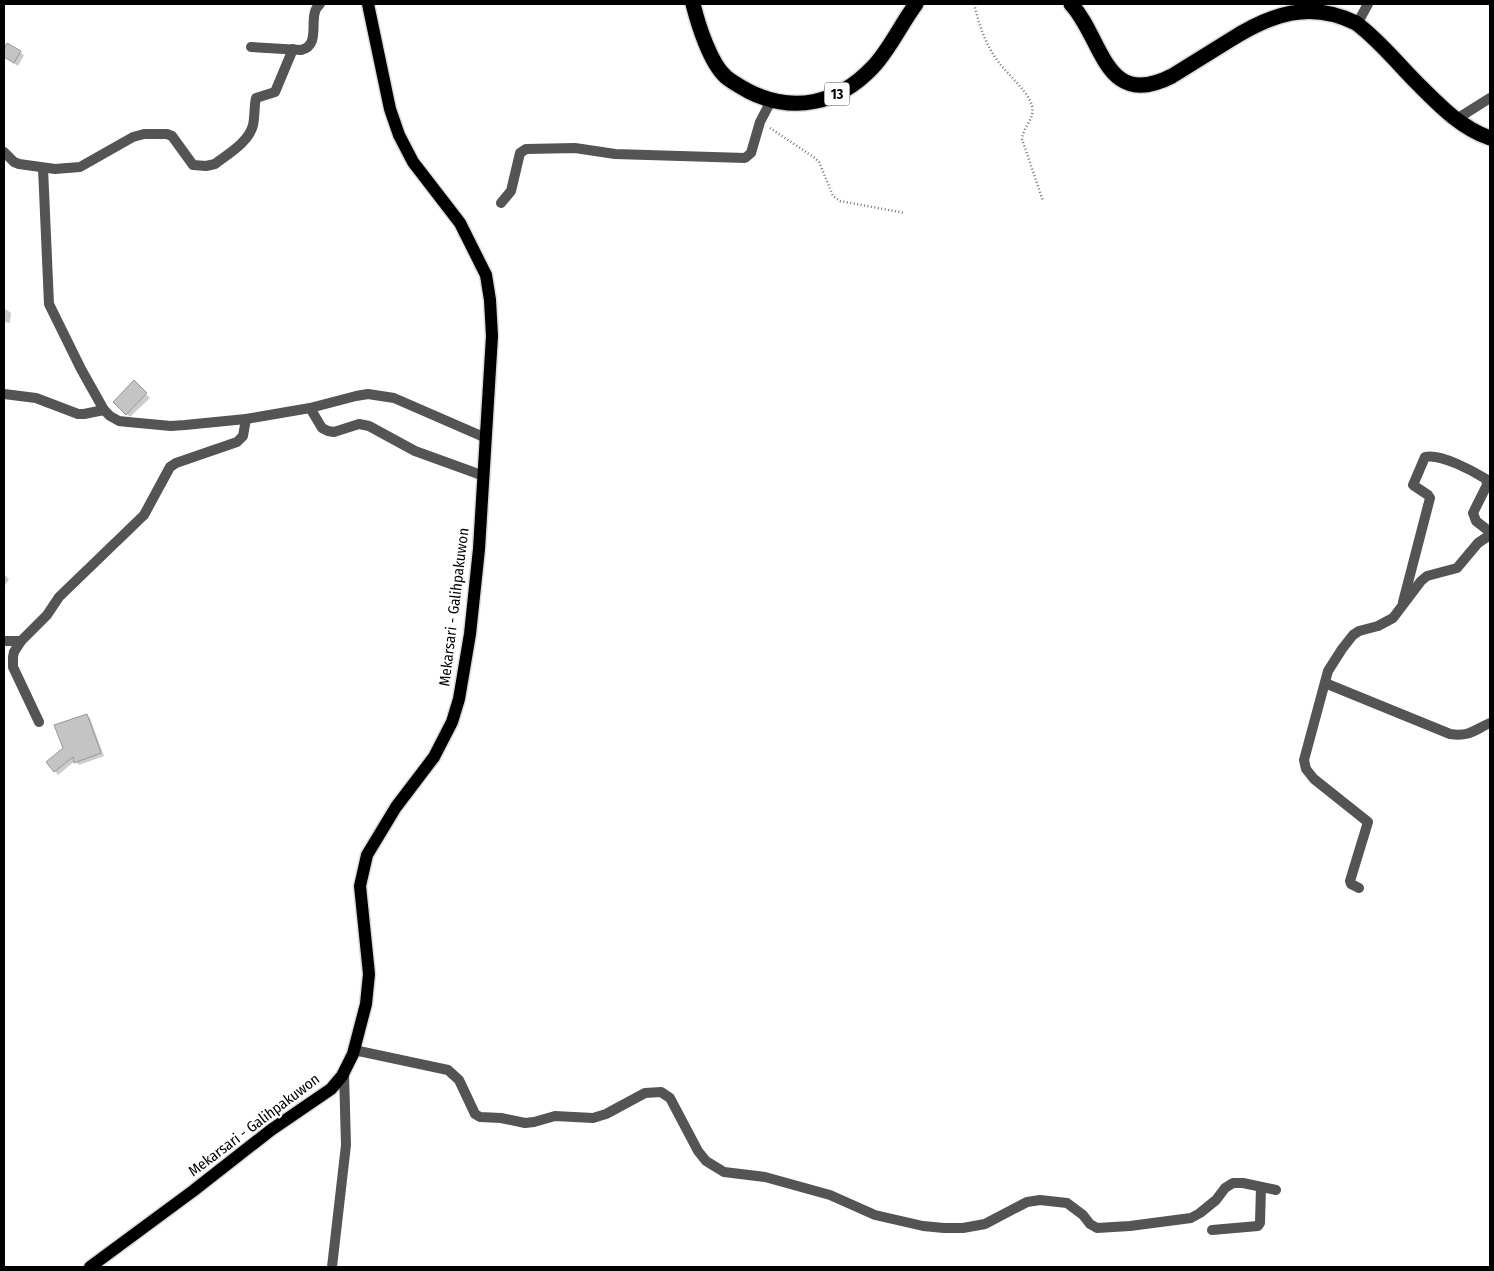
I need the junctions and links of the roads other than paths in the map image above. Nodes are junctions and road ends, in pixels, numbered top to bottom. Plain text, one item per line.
1 (320, 4) edge
2 (368, 4) edge
3 (694, 4) edge
4 (916, 4) edge
5 (1071, 4) edge
6 (1368, 4) edge
7 (1357, 24) junction
8 (251, 47) dead end
9 (293, 49) junction
10 (1490, 98) edge
11 (771, 101) junction
12 (1455, 120) junction
13 (1490, 138) edge
14 (4, 152) edge
15 (43, 168) junction
16 (501, 203) dead end
17 (4, 394) edge
18 (310, 408) junction
19 (104, 410) junction
20 (246, 419) junction
21 (486, 438) junction
22 (484, 476) junction
23 (1490, 533) edge
24 (1402, 607) junction
25 (21, 640) junction
26 (4, 641) edge
27 (1325, 683) junction
28 (39, 722) dead end
29 (1490, 723) edge
30 (1360, 888) dead end
31 (354, 1050) junction
32 (344, 1073) junction
33 (1261, 1187) junction
34 (1276, 1190) dead end
35 (1212, 1230) dead end
36 (90, 1267) edge
37 (332, 1267) edge

1 - 9 street
2 - 21 main road, Mekarsari - Galihpakuwon
3 - 11 highway, 13
4 - 11 highway, 13
5 - 7 highway
6 - 7 street
7 - 12 highway
8 - 9 street
9 - 15 street
10 - 12 street
11 - 16 street
12 - 13 highway
14 - 15 street
15 - 19 street
17 - 19 street
18 - 20 street
18 - 21 street
18 - 22 street
19 - 20 street
20 - 25 street
21 - 22 main road, Mekarsari - Galihpakuwon
22 - 31 main road, Mekarsari - Galihpakuwon
23 - 24 street
23 - 24 street
24 - 27 street
25 - 26 street
25 - 28 street
27 - 29 street
27 - 30 street
31 - 32 main road, Mekarsari - Galihpakuwon
31 - 33 street
32 - 36 main road, Mekarsari - Galihpakuwon
32 - 37 street
33 - 34 street
33 - 35 street

